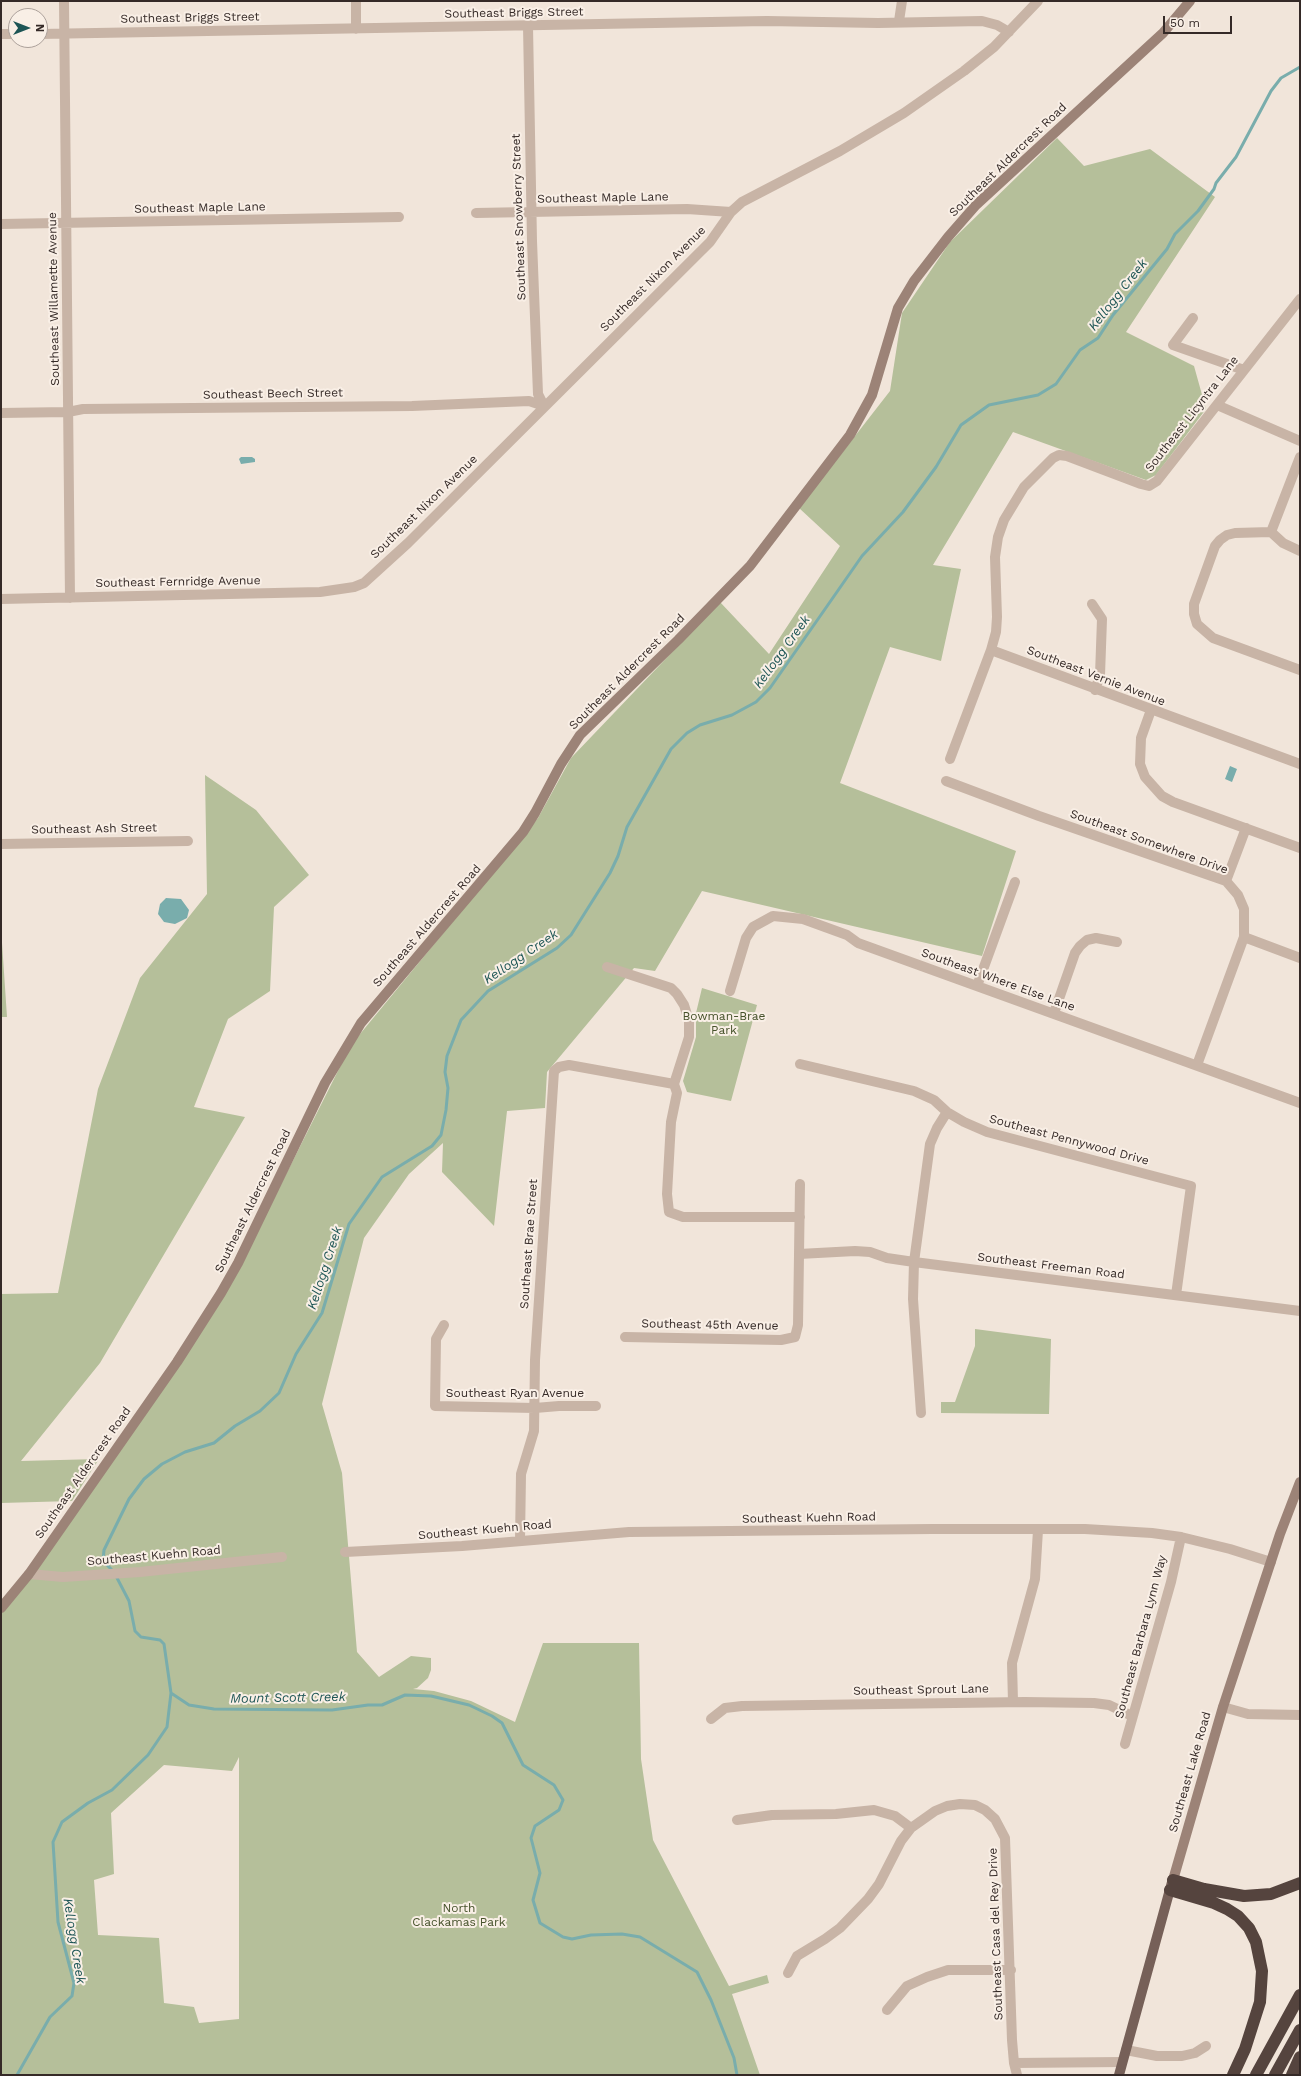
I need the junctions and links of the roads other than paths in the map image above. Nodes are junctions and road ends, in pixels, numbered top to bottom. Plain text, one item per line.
1 (64, 1) edge
2 (356, 1) edge
3 (902, 1) edge
4 (1038, 1) edge
5 (1190, 1) edge
6 (899, 21) junction
7 (528, 26) junction
8 (356, 29) junction
9 (1009, 32) junction
10 (65, 33) junction
11 (48, 34) edge
12 (532, 212) junction
13 (730, 212) junction
14 (476, 213) dead end
15 (399, 217) dead end
16 (66, 223) junction
17 (1, 224) edge
18 (1300, 299) edge
19 (1193, 318) dead end
20 (1244, 370) junction
21 (1217, 405) junction
22 (544, 406) junction
23 (68, 412) junction
24 (1, 413) edge
25 (1300, 441) edge
26 (1300, 457) edge
27 (1271, 532) junction
28 (1300, 551) edge
29 (354, 587) joint
30 (70, 598) junction
31 (1, 599) edge
32 (1092, 604) dead end
33 (991, 650) junction
34 (1300, 670) edge
35 (1095, 690) junction
36 (1151, 710) junction
37 (950, 759) dead end
38 (1300, 764) edge
39 (946, 781) dead end
40 (1246, 828) junction
41 (188, 841) dead end
42 (1, 844) edge
43 (1300, 848) edge
44 (1226, 881) junction
45 (1015, 882) dead end
46 (1244, 937) junction
47 (1117, 942) dead end
48 (1300, 958) edge
49 (607, 967) dead end
50 (977, 986) junction
51 (730, 991) dead end
52 (1054, 1013) junction
53 (800, 1064) dead end
54 (1197, 1065) junction
55 (674, 1084) junction
56 (1300, 1103) edge
57 (947, 1112) junction
58 (800, 1184) dead end
59 (800, 1217) junction
60 (799, 1254) junction
61 (914, 1262) junction
62 (1176, 1295) junction
63 (1300, 1311) edge
64 (444, 1325) dead end
65 (625, 1337) dead end
66 (596, 1406) dead end
67 (535, 1408) junction
68 (921, 1413) dead end
69 (1300, 1482) edge
70 (1297, 1495) edge
71 (1038, 1530) junction
72 (1181, 1537) junction
73 (520, 1540) junction
74 (345, 1552) dead end
75 (282, 1557) dead end
76 (1271, 1562) junction
77 (28, 1574) junction
78 (1, 1608) edge
79 (1013, 1702) junction
80 (1222, 1707) junction
81 (1132, 1716) junction
82 (1300, 1716) edge
83 (711, 1719) dead end
84 (1125, 1744) dead end
85 (737, 1820) dead end
86 (911, 1828) junction
87 (1300, 1883) edge
88 (1171, 1885) junction
89 (1011, 1970) junction
90 (788, 1973) dead end
91 (1300, 1995) edge
92 (887, 2010) dead end
93 (1300, 2030) edge
94 (1206, 2046) dead end
95 (1126, 2050) junction
96 (1300, 2057) edge
97 (1122, 2062) junction
98 (1014, 2063) junction
99 (1017, 2075) edge
100 (1119, 2075) edge
101 (1232, 2075) edge
102 (1256, 2075) edge
103 (1275, 2075) edge
104 (1292, 2075) edge

1 - 10 street, Southeast Willamette Avenue
2 - 8 street
3 - 6 street
4 - 9 street, Southeast Nixon Avenue
5 - 77 street, Southeast Aldercrest Road
6 - 7 street, Southeast Briggs Street
6 - 9 street, Southeast Briggs Street
7 - 8 street, Southeast Briggs Street
7 - 12 street, Southeast Snowberry Street
8 - 10 street, Southeast Briggs Street
9 - 13 street, Southeast Nixon Avenue
10 - 11 street, Southeast Briggs Street
10 - 16 street, Southeast Willamette Avenue
12 - 13 street, Southeast Maple Lane
12 - 14 street, Southeast Maple Lane
12 - 22 street, Southeast Snowberry Street
13 - 22 street, Southeast Nixon Avenue
15 - 16 street, Southeast Maple Lane
16 - 17 street, Southeast Maple Lane
16 - 23 street, Southeast Willamette Avenue
18 - 20 street, Southeast Licyntra Lane
19 - 20 street
20 - 21 street, Southeast Licyntra Lane
21 - 25 street
21 - 33 street, Southeast Licyntra Lane
22 - 23 street, Southeast Beech Street
22 - 29 street, Southeast Nixon Avenue
23 - 24 street, Southeast Beech Street
23 - 30 street, Southeast Willamette Avenue
26 - 27 street
27 - 28 street
27 - 34 street
29 - 30 street, Southeast Fernridge Avenue
30 - 31 street, Southeast Fernridge Avenue
32 - 35 street
33 - 35 street, Southeast Vernie Avenue
33 - 37 street
35 - 36 street, Southeast Vernie Avenue
36 - 38 street, Southeast Vernie Avenue
36 - 40 street
39 - 44 street, Southeast Somewhere Drive
40 - 43 street
40 - 44 street
41 - 42 street, Southeast Ash Street
44 - 46 street, Southeast Somewhere Drive
45 - 50 street
46 - 48 street
46 - 54 street, Southeast Somewhere Drive
47 - 52 street
49 - 55 street
50 - 51 street, Southeast Where Else Lane
50 - 52 street, Southeast Where Else Lane
52 - 54 street, Southeast Where Else Lane
53 - 57 street
54 - 56 street, Southeast Where Else Lane
55 - 59 street
55 - 67 street, Southeast Brae Street
57 - 61 street
57 - 62 street, Southeast Pennywood Drive
58 - 59 street
59 - 60 street
60 - 61 street, Southeast Freeman Road
60 - 65 street, Southeast 45th Avenue
61 - 62 street, Southeast Freeman Road
61 - 68 street
62 - 63 street, Southeast Freeman Road
64 - 67 street, Southeast Ryan Avenue
66 - 67 street, Southeast Ryan Avenue
67 - 73 street, Southeast Brae Street
69 - 70 street, Southeast Lake Road
70 - 76 street, Southeast Lake Road
71 - 72 street, Southeast Kuehn Road
71 - 73 street, Southeast Kuehn Road
71 - 79 street
72 - 76 street, Southeast Kuehn Road
72 - 81 street, Southeast Barbara Lynn Way
73 - 74 street, Southeast Kuehn Road
75 - 77 street, Southeast Kuehn Road
76 - 80 street, Southeast Lake Road
77 - 78 street, Southeast Aldercrest Road
79 - 81 street, Southeast Sprout Lane
79 - 83 street, Southeast Sprout Lane
80 - 82 street
80 - 88 street, Southeast Lake Road
81 - 84 street, Southeast Barbara Lynn Way
85 - 86 street
86 - 89 street, Southeast Casa del Rey Drive
86 - 90 street, Southeast Casa del Rey Drive
87 - 88 highway
88 - 95 main road, Southeast Lake Road
88 - 101 highway
89 - 92 street
89 - 98 street, Southeast Casa del Rey Drive
91 - 102 highway
93 - 103 highway
94 - 95 street
95 - 97 main road, Southeast Lake Road
96 - 104 highway
97 - 98 street
97 - 100 main road, Southeast Lake Road
98 - 99 street, Southeast Casa del Rey Drive

